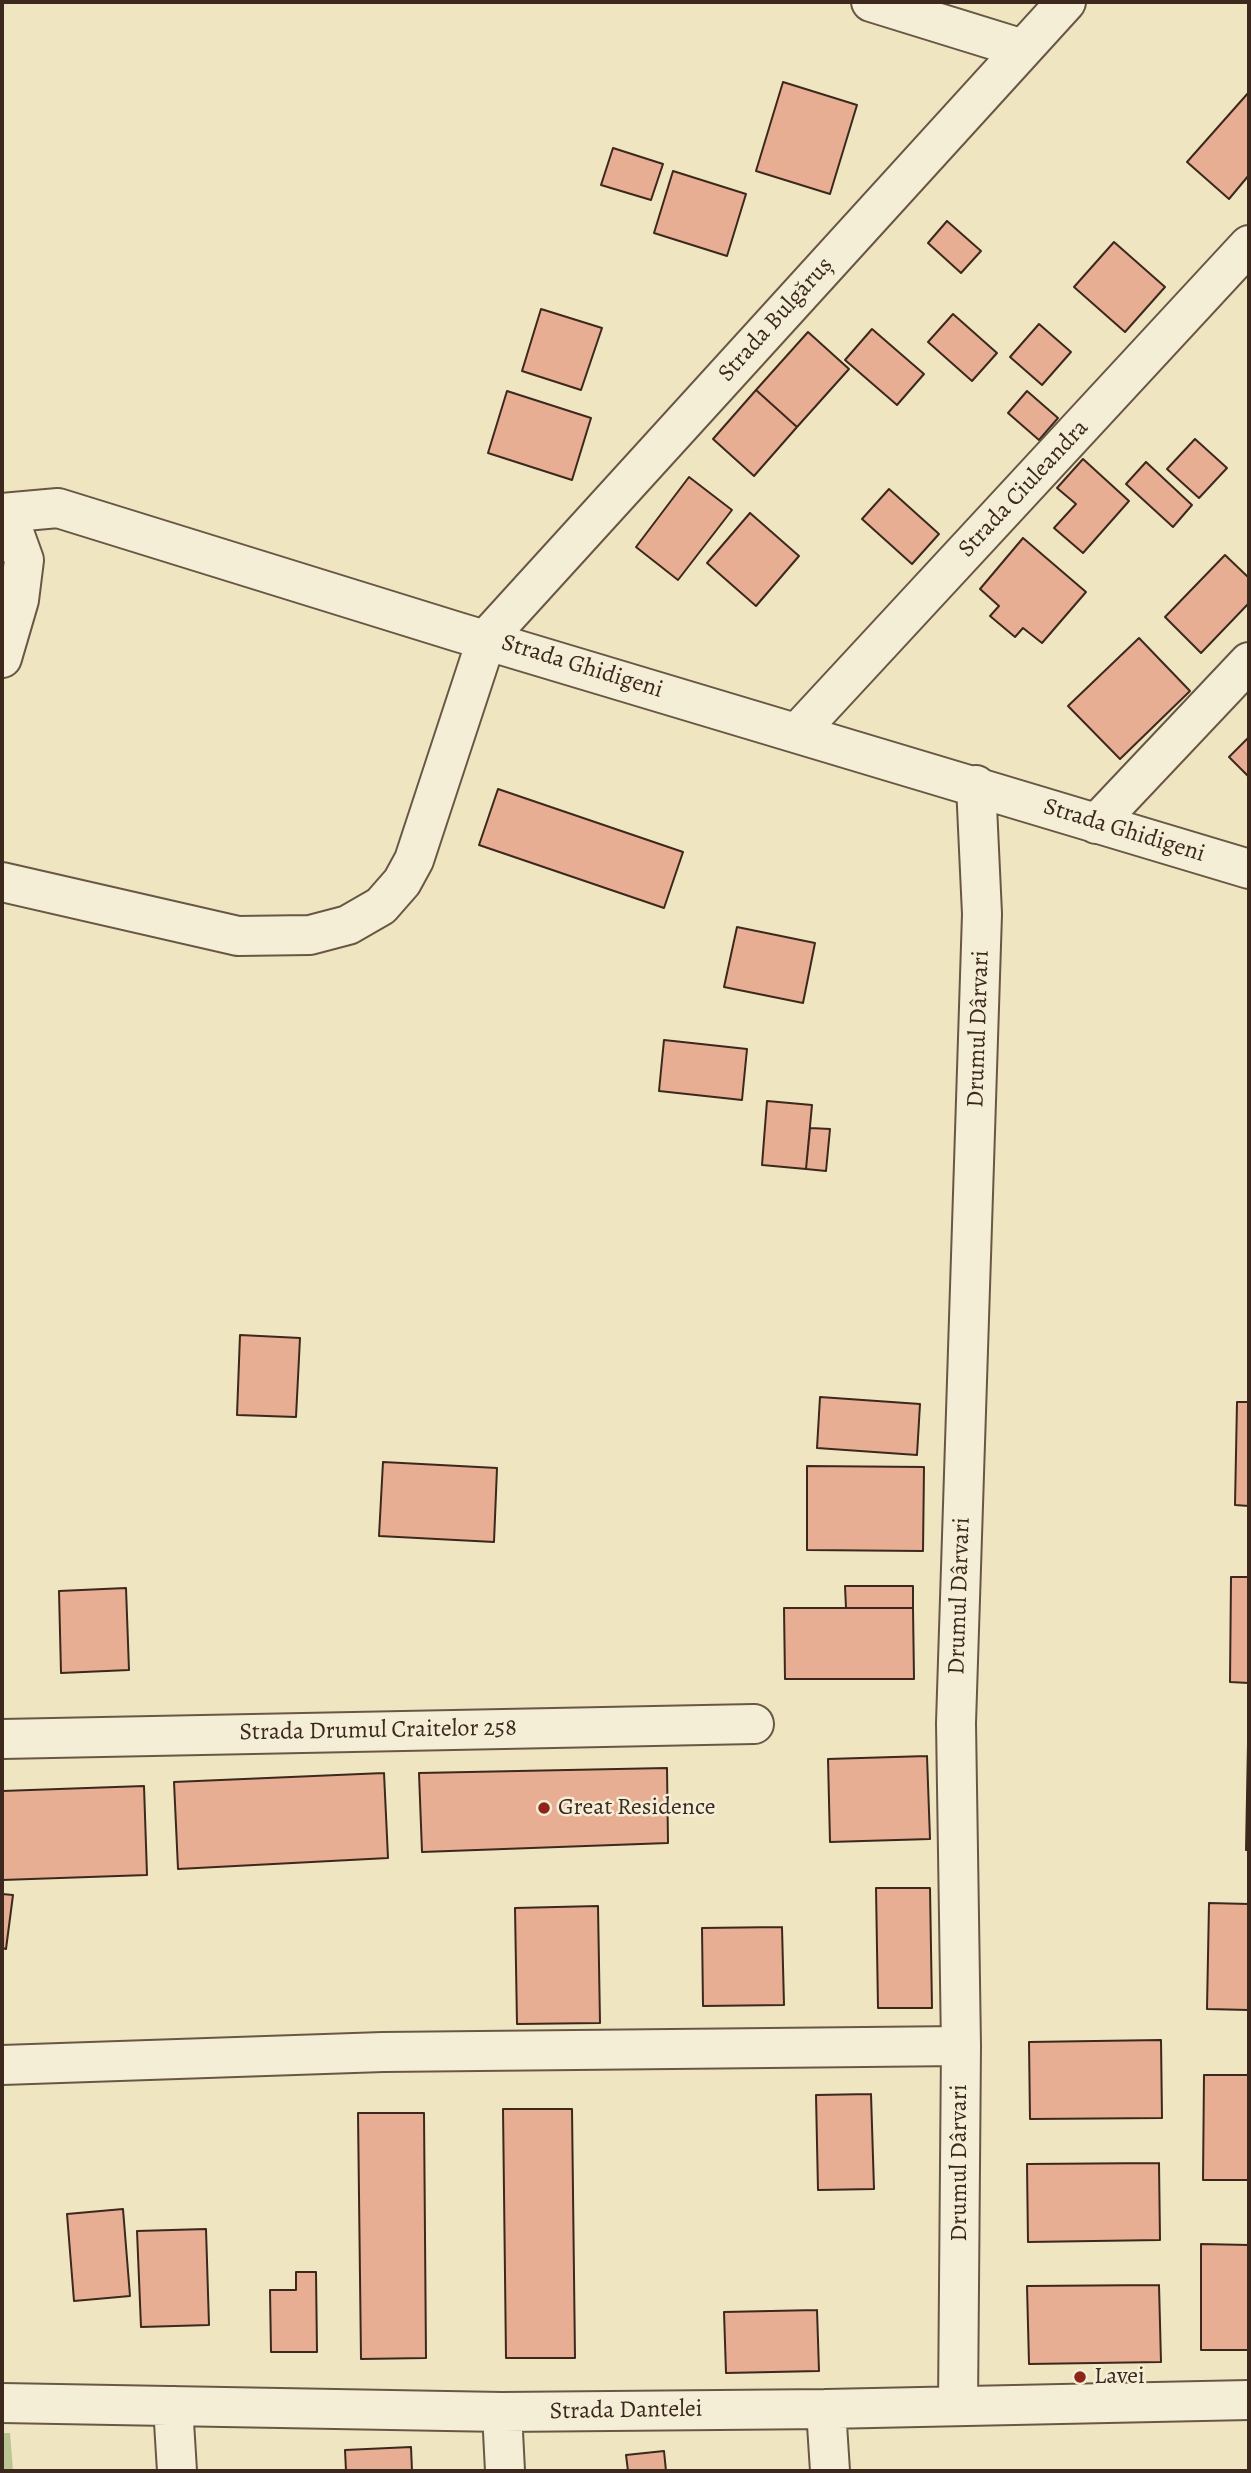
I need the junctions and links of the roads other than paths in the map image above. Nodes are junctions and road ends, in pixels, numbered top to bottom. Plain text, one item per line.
1 (871, 2) edge
2 (1066, 2) edge
3 (1023, 49) junction
4 (1249, 245) edge
5 (2, 514) edge
6 (487, 638) junction
7 (2, 658) edge
8 (1249, 662) edge
9 (798, 732) junction
10 (976, 785) junction
11 (1096, 824) junction
12 (1249, 869) edge
13 (2, 881) edge
14 (754, 1724) dead end
15 (2, 1739) edge
16 (961, 2046) junction
17 (2, 2064) edge
18 (1249, 2400) edge
19 (2, 2403) edge
20 (173, 2406) junction
21 (958, 2406) junction
22 (826, 2409) junction
23 (502, 2412) junction
24 (177, 2471) edge
25 (506, 2471) edge
26 (830, 2471) edge

1 - 3 street
2 - 3 street, Strada Bulgăruș
3 - 6 street, Strada Bulgăruș
4 - 9 street, Strada Ciuleandra
5 - 6 street
5 - 7 street
6 - 9 street, Strada Ghidigeni
6 - 13 street, Strada Ghidigeni
8 - 11 street
9 - 10 street, Strada Ghidigeni
10 - 11 street, Strada Ghidigeni
10 - 16 street, Drumul Dârvari
11 - 12 street, Strada Ghidigeni
14 - 15 street, Strada Drumul Craitelor 258
16 - 17 street
16 - 21 street, Drumul Dârvari
18 - 21 street, Strada Dantelei
19 - 20 street, Strada Dantelei
20 - 23 street, Strada Dantelei
20 - 24 street
21 - 22 street, Strada Dantelei
22 - 23 street, Strada Dantelei
22 - 26 street
23 - 25 street

